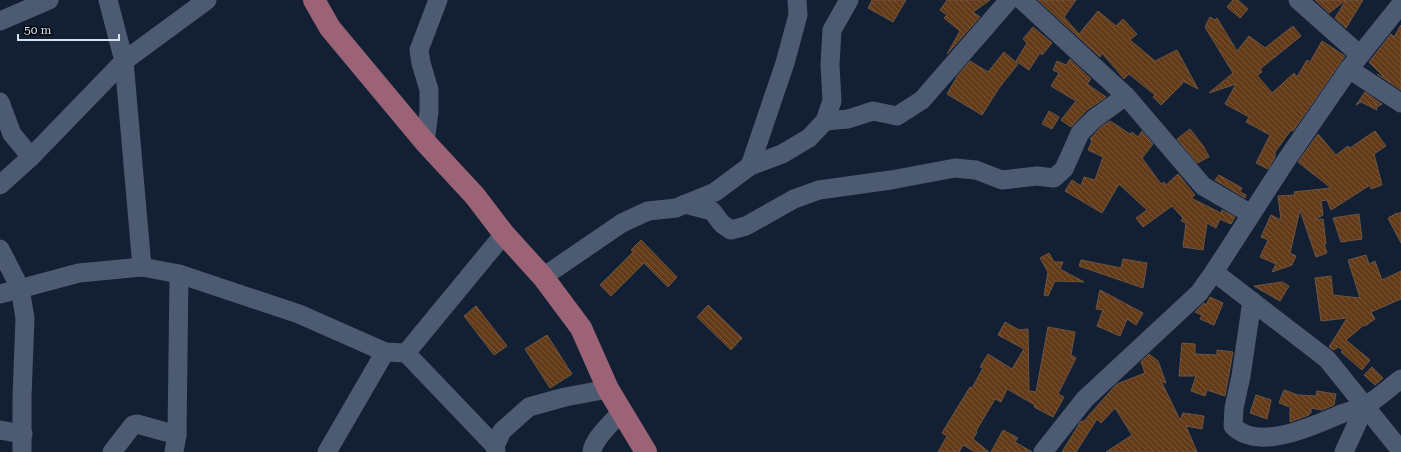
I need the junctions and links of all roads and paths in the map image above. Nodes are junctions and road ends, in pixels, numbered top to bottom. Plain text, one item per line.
1 (49, 0) edge
2 (108, 0) edge
3 (314, 0) edge
4 (438, 0) edge
5 (797, 0) edge
6 (850, 0) edge
7 (1009, 0) edge
8 (1022, 0) edge
9 (1298, 0) edge
10 (202, 2) edge
11 (1401, 4) edge
12 (0, 21) edge
13 (124, 61) junction
14 (1355, 62) junction
15 (1126, 96) junction
16 (0, 102) edge
17 (1401, 103) edge
18 (825, 121) junction
19 (425, 142) junction
20 (31, 157) junction
21 (750, 166) junction
22 (0, 185) edge
23 (685, 204) junction
24 (1251, 214) junction
25 (504, 234) junction
26 (0, 249) edge
27 (142, 267) junction
28 (1214, 272) junction
29 (179, 274) junction
30 (543, 277) junction
31 (20, 288) junction
32 (0, 294) edge
33 (1252, 301) junction
34 (385, 352) junction
35 (406, 353) junction
36 (1401, 379) edge
37 (608, 388) junction
38 (1365, 406) junction
39 (621, 412) junction
40 (0, 430) edge
41 (22, 443) edge
42 (175, 443) edge
43 (495, 449) edge
44 (644, 451) edge
45 (1401, 451) edge
46 (112, 452) edge
47 (327, 452) edge
48 (592, 452) edge
49 (1043, 452) edge
50 (1344, 452) edge

1 - 12 street
2 - 13 street
3 - 19 main road
4 - 19 street
5 - 21 street
6 - 18 street
7 - 18 street
8 - 15 street
9 - 14 street
10 - 13 street
11 - 14 street
13 - 20 street
13 - 27 street
14 - 17 street
14 - 24 street
15 - 23 street
15 - 24 street
16 - 20 street
18 - 21 street
19 - 25 main road
20 - 22 street
21 - 23 street
23 - 30 street
24 - 28 street
25 - 30 main road
25 - 35 street
26 - 31 street
27 - 29 street
27 - 31 street
28 - 33 street
28 - 49 street
29 - 34 street
29 - 42 street
30 - 37 main road
31 - 32 street
31 - 41 street
33 - 38 street
33 - 38 street
34 - 35 street
34 - 47 street
35 - 43 street
36 - 38 street
37 - 39 main road
37 - 43 street
38 - 45 street
38 - 50 street
39 - 44 main road
39 - 48 street
40 - 41 street
42 - 46 street

